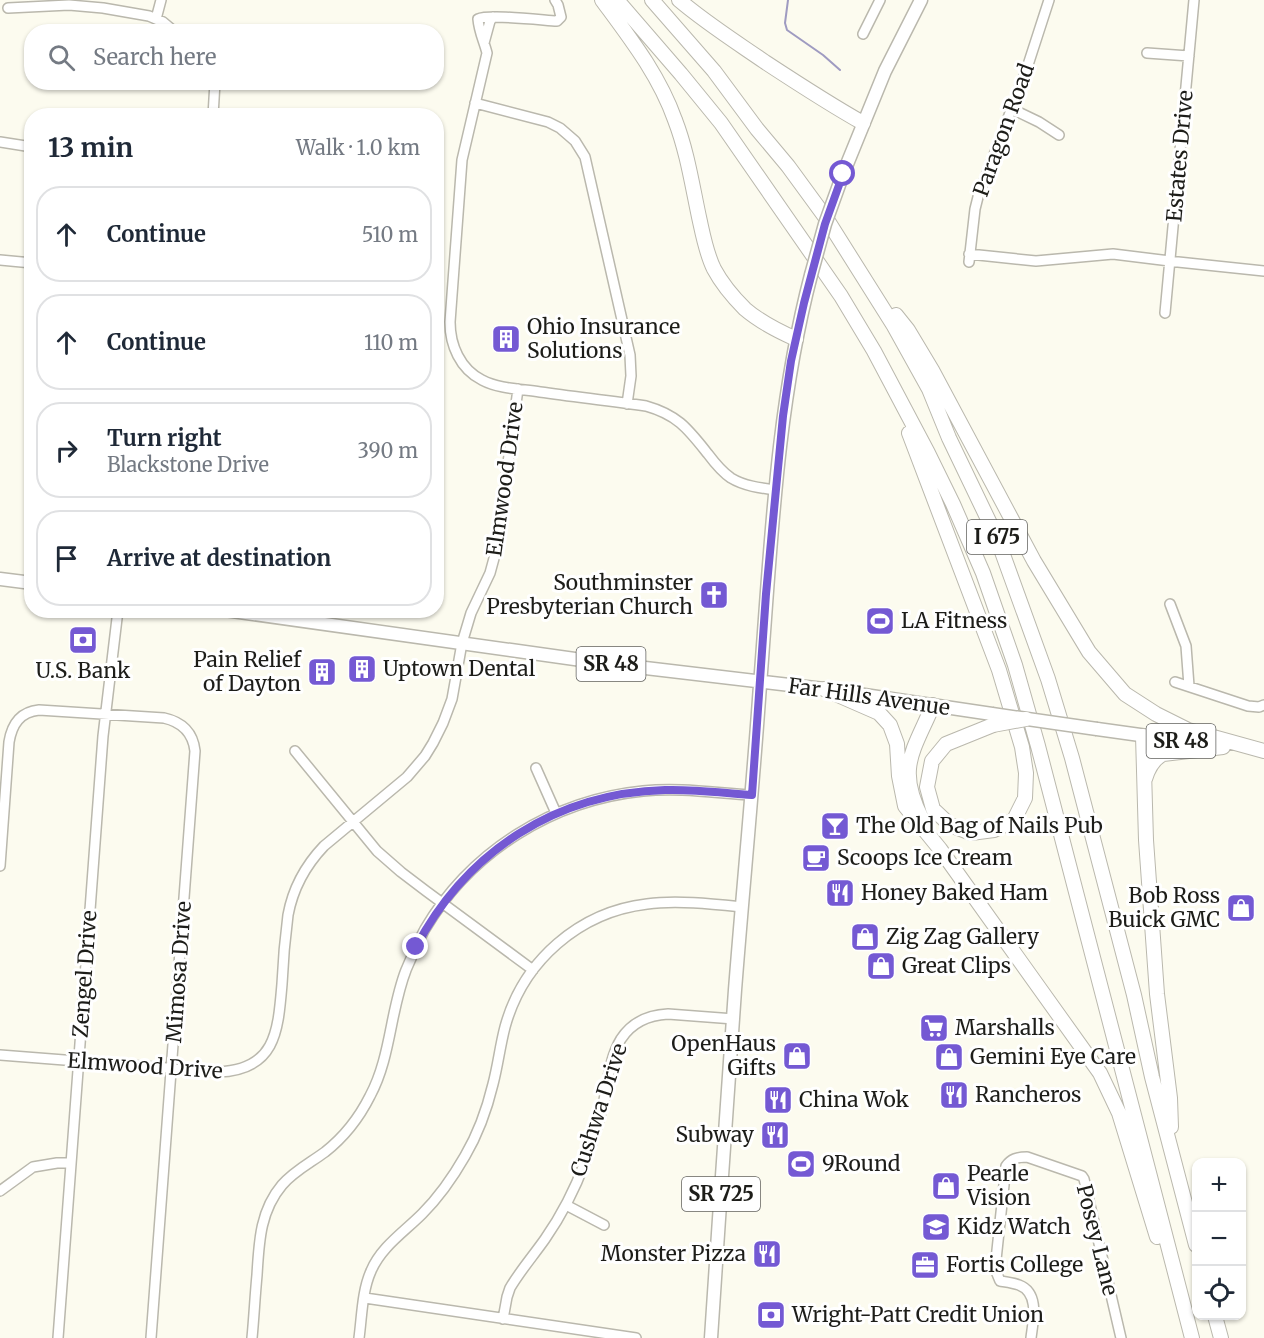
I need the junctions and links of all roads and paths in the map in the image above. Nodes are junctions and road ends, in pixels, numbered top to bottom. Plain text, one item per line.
1 (161, 0) edge
2 (555, 0) edge
3 (602, 0) edge
4 (618, 0) edge
5 (652, 0) edge
6 (679, 0) edge
7 (880, 0) edge
8 (921, 0) edge
9 (1049, 0) edge
10 (1194, 0) edge
11 (8, 8) dead end
12 (156, 19) junction
13 (163, 24) edge
14 (863, 34) dead end
15 (1147, 53) dead end
16 (1189, 56) junction
17 (215, 90) edge
18 (474, 104) junction
19 (213, 108) edge
20 (1011, 109) junction
21 (863, 123) junction
22 (1059, 135) dead end
23 (0, 142) edge
24 (24, 146) edge
25 (0, 260) edge
26 (853, 261) junction
27 (1170, 261) junction
28 (24, 262) edge
29 (1264, 271) edge
30 (1165, 313) dead end
31 (796, 339) junction
32 (890, 383) junction
33 (518, 389) junction
34 (627, 404) junction
35 (776, 490) junction
36 (0, 579) edge
37 (24, 583) edge
38 (1170, 604) dead end
39 (117, 618) edge
40 (299, 618) edge
41 (462, 643) junction
42 (761, 682) junction
43 (1175, 682) dead end
44 (1189, 686) junction
45 (824, 690) junction
46 (933, 705) junction
47 (1264, 705) edge
48 (105, 714) junction
49 (992, 719) junction
50 (1026, 719) joint
51 (1143, 736) junction
52 (1223, 747) junction
53 (295, 751) dead end
54 (1264, 752) edge
55 (536, 768) dead end
56 (1144, 784) junction
57 (3, 793) edge
58 (752, 795) junction
59 (556, 813) junction
60 (353, 823) junction
61 (935, 842) junction
62 (0, 866) edge
63 (443, 903) junction
64 (742, 907) junction
65 (533, 970) junction
66 (734, 1019) junction
67 (0, 1055) edge
68 (79, 1062) junction
69 (172, 1069) junction
70 (1172, 1153) junction
71 (71, 1163) junction
72 (0, 1191) edge
73 (566, 1205) junction
74 (604, 1226) dead end
75 (1192, 1227) edge
76 (365, 1298) junction
77 (503, 1319) junction
78 (1216, 1320) edge
79 (58, 1338) edge
80 (151, 1338) edge
81 (252, 1338) edge
82 (359, 1338) edge
83 (636, 1338) edge
84 (711, 1338) edge
85 (1031, 1338) edge
86 (1121, 1338) edge
87 (1191, 1338) edge
88 (1221, 1338) edge

1 - 12 street
2 - 18 street
3 - 31 highway
4 - 32 highway, I 675
5 - 26 highway, I 675
6 - 21 highway
7 - 14 street
8 - 21 main road
9 - 20 street, Paragon Road
10 - 16 street, Estates Drive
11 - 12 street
12 - 13 street
15 - 16 street
16 - 27 street, Estates Drive
17 - 19 street
18 - 33 street
18 - 34 street
20 - 22 street
20 - 27 street, Paragon Road
21 - 31 main road, bridge
23 - 24 street
25 - 28 street
26 - 54 highway
26 - 70 highway, I 675
27 - 29 street
27 - 30 street, Estates Drive
31 - 35 main road
32 - 49 highway
32 - 87 highway, I 675
33 - 34 street
33 - 41 street, Elmwood Drive
34 - 35 street
35 - 42 main road
36 - 37 main road
38 - 44 street
39 - 48 street, Zengel Drive
40 - 41 main road, Far Hills Avenue / SR 48
41 - 42 main road, Far Hills Avenue / SR 48
41 - 60 street, Elmwood Drive
42 - 45 main road, Far Hills Avenue / SR 48
42 - 58 main road, SR 725
43 - 44 street
44 - 47 street
45 - 46 main road, Far Hills Avenue / SR 48
45 - 61 highway
46 - 49 main road, Far Hills Avenue / SR 48
46 - 61 highway
48 - 57 street, Mimosa Drive
48 - 68 street, Zengel Drive
48 - 69 street, Mimosa Drive
49 - 50 highway, bridge
50 - 51 main road, SR 48, bridge
51 - 52 main road, SR 48
51 - 56 highway
52 - 54 main road, SR 48
52 - 56 highway
53 - 60 street
55 - 59 street
56 - 70 highway
57 - 62 street, Mimosa Drive
58 - 59 street
58 - 64 main road, SR 725
59 - 63 street
60 - 63 street
60 - 69 street, Elmwood Drive
61 - 87 highway
63 - 65 street
63 - 81 street
64 - 65 street
64 - 66 main road, SR 725
65 - 76 street
66 - 73 street, Cushwa Drive
66 - 84 main road, SR 725
67 - 68 street, Elmwood Drive
68 - 69 street, Elmwood Drive
68 - 71 street, Zengel Drive
69 - 80 street, Mimosa Drive
70 - 75 highway, I 675
71 - 72 street
71 - 79 street, Zengel Drive
73 - 74 street
73 - 77 street, Cushwa Drive
76 - 77 street
76 - 82 street
77 - 83 street
78 - 88 highway
85 - 86 street, Posey Lane

